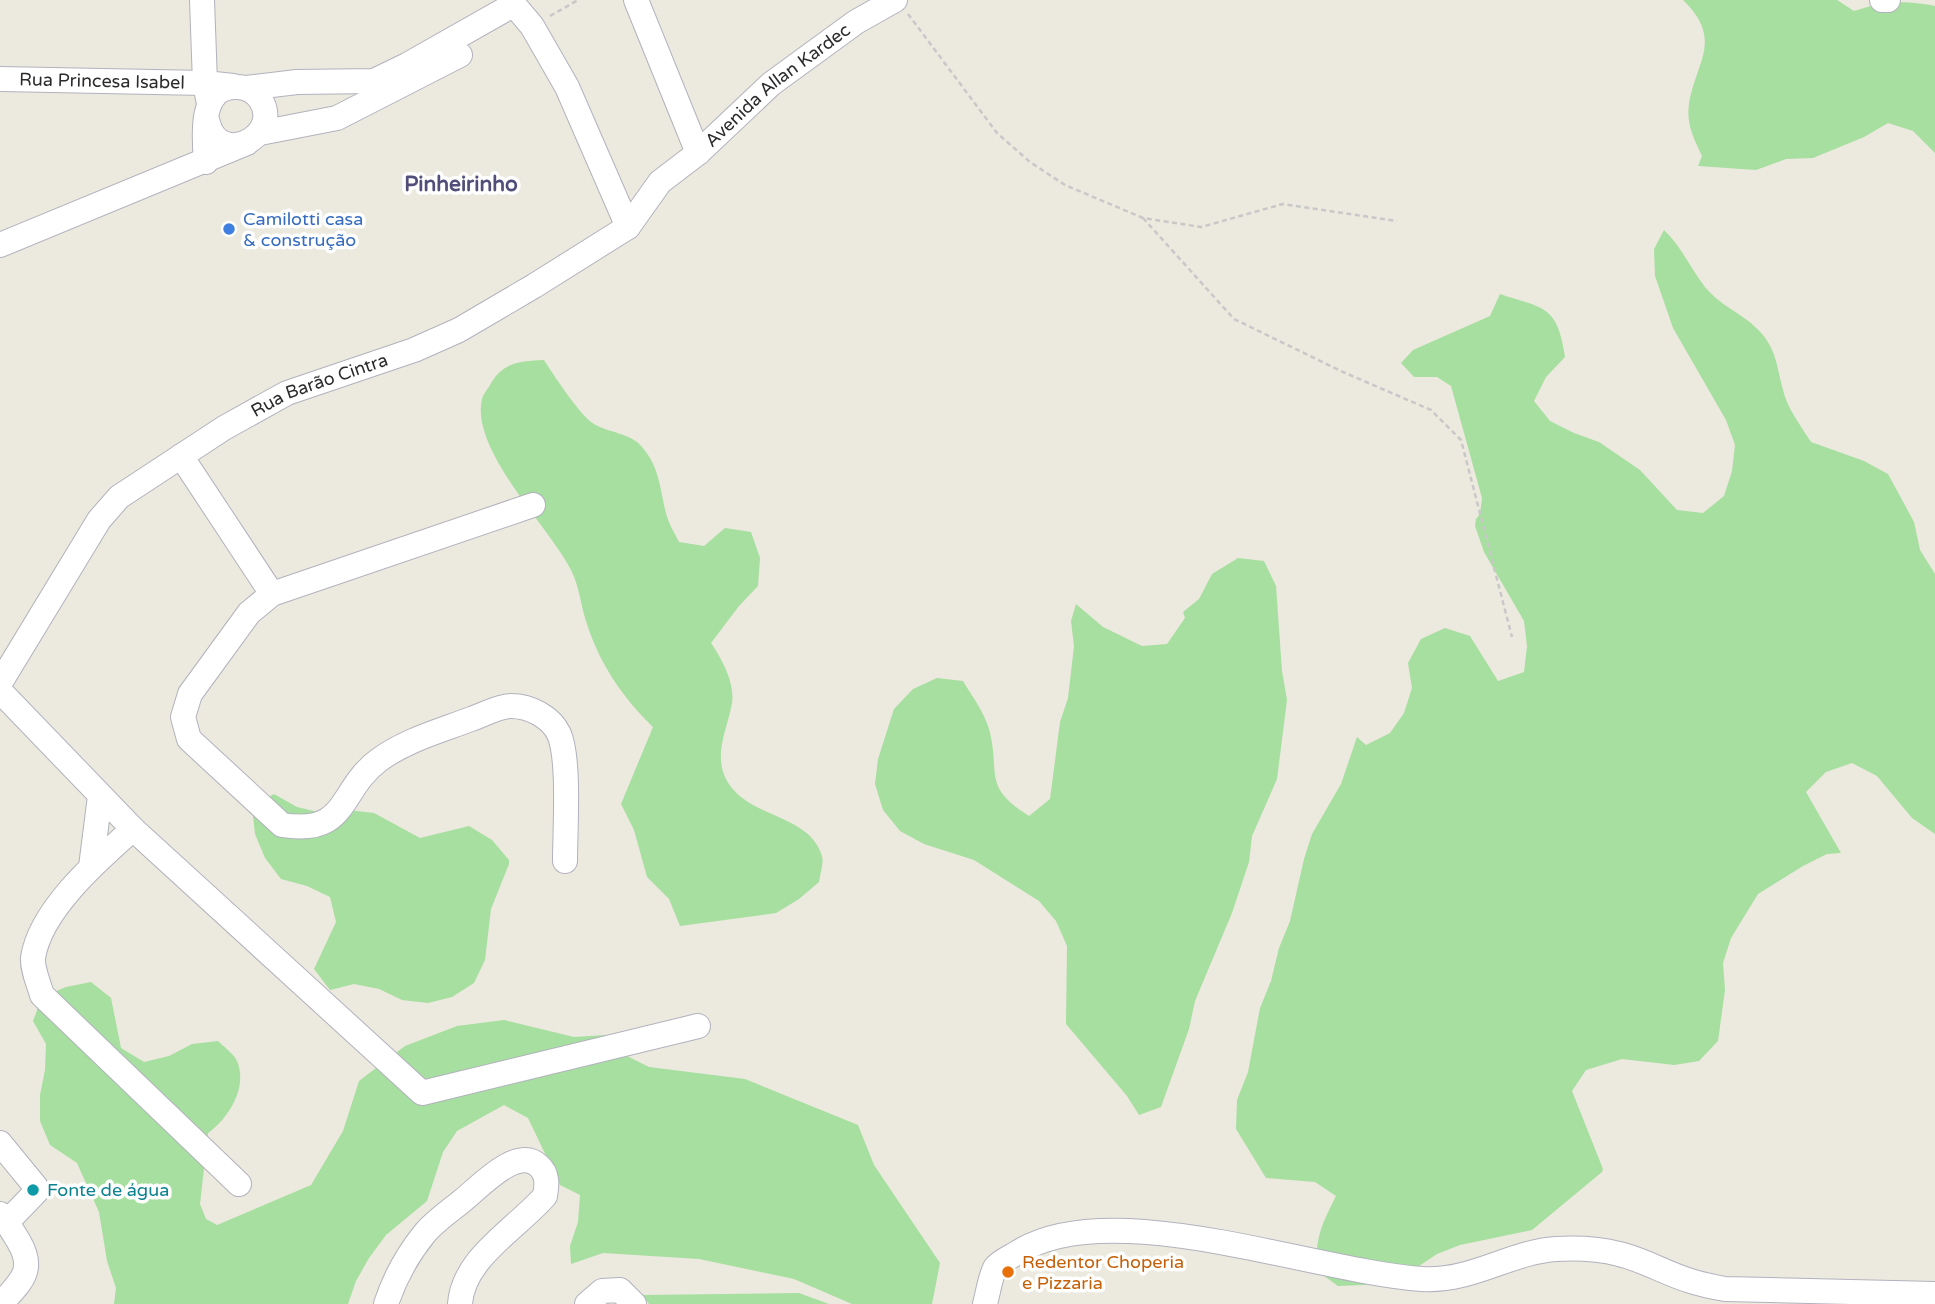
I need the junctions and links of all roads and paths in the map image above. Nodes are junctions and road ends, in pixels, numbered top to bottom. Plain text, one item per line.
1 (202, 0) edge
2 (578, 0) edge
3 (636, 0) edge
4 (512, 2) edge
5 (900, 6) edge
6 (532, 26) junction
7 (460, 55) dead end
8 (0, 79) edge
9 (297, 82) junction
10 (239, 87) junction
11 (207, 101) junction
12 (258, 131) junction
13 (698, 153) junction
14 (206, 162) junction
15 (1143, 218) junction
16 (1398, 221) dead end
17 (628, 227) junction
18 (0, 245) edge
19 (181, 456) junction
20 (533, 505) dead end
21 (272, 594) junction
22 (1511, 636) dead end
23 (0, 683) edge
24 (0, 691) edge
25 (100, 796) junction
26 (133, 830) junction
27 (565, 861) dead end
28 (91, 867) junction
29 (698, 1026) dead end
30 (0, 1143) edge
31 (239, 1184) dead end
32 (3, 1218) edge
33 (1935, 1294) edge
34 (1, 1304) edge
35 (386, 1304) edge
36 (460, 1304) edge
37 (587, 1304) edge
38 (634, 1304) edge
39 (985, 1304) edge

1 - 11 street
2 - 6 path
3 - 13 street
4 - 6 street
4 - 9 street
5 - 13 street, Avenida Allan Kardec
5 - 15 path
6 - 17 street
7 - 12 street
8 - 11 street, Rua Princesa Isabel
9 - 10 street
9 - 12 street
10 - 11 street
10 - 12 street
11 - 12 street
11 - 14 street
12 - 14 street
13 - 17 street, Rua Barão Cintra
14 - 18 street
15 - 16 path
15 - 22 path
17 - 19 street, Rua Barão Cintra
19 - 21 street
19 - 23 street, Rua Barão Cintra
20 - 21 street
21 - 27 street
24 - 25 street
25 - 26 street
25 - 28 street
26 - 28 street
26 - 29 street
28 - 31 street
30 - 32 street
32 - 34 street
33 - 39 street
35 - 36 street
37 - 38 street

